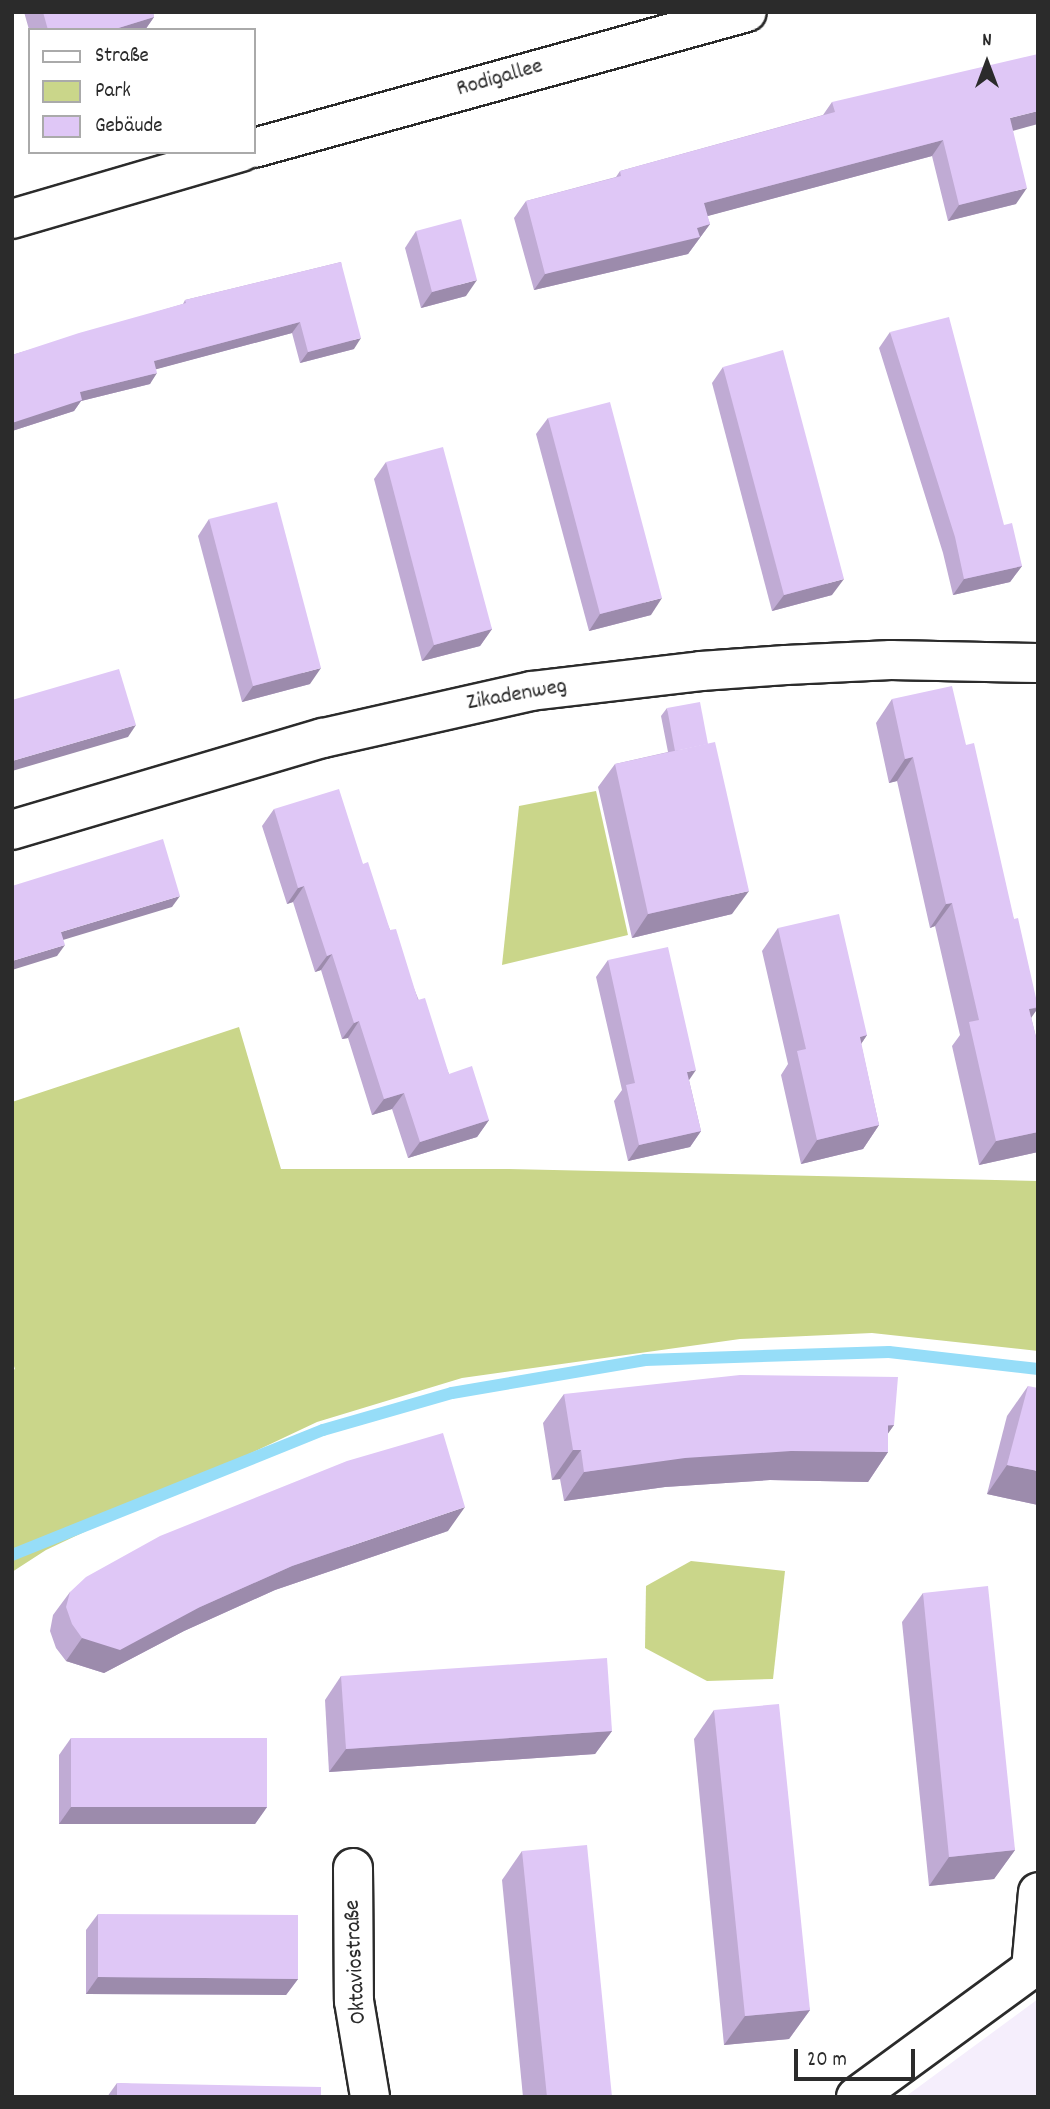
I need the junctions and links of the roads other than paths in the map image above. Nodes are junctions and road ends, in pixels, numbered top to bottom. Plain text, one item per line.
1 (747, 12) edge
2 (256, 147) edge
3 (234, 154) edge
4 (12, 219) edge
5 (1038, 663) edge
6 (12, 830) edge
7 (353, 1868) dead end
8 (1038, 1892) edge
9 (1034, 1966) edge
10 (370, 2097) edge
11 (856, 2097) edge

1 - 2 street, Rodigallee
3 - 4 street
5 - 6 street, Zikadenweg
7 - 10 street, Oktaviostraße
8 - 9 street
9 - 11 street

